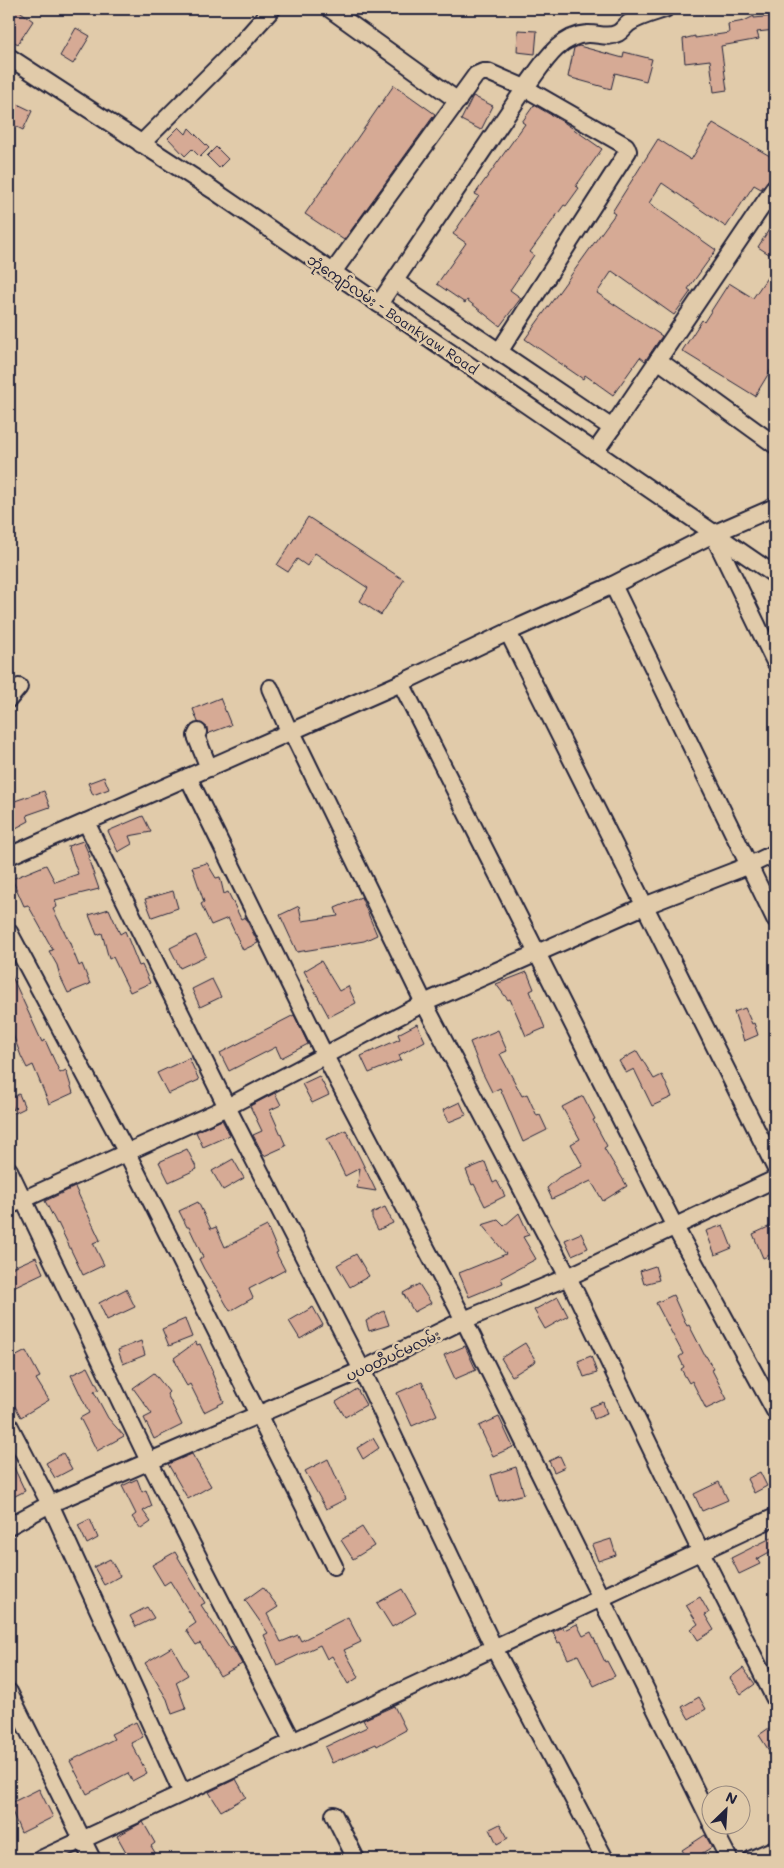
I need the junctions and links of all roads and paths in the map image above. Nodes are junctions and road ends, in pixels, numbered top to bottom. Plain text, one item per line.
1 (272, 9) edge
2 (330, 9) edge
3 (665, 9) edge
4 (9, 57) edge
5 (525, 88) junction
6 (458, 101) junction
7 (141, 144) junction
8 (775, 187) edge
9 (333, 272) junction
10 (396, 282) junction
11 (380, 304) junction
12 (499, 352) junction
13 (658, 360) junction
14 (612, 428) junction
15 (775, 445) edge
16 (595, 452) junction
17 (775, 507) edge
18 (713, 534) junction
19 (775, 575) edge
20 (613, 585) junction
21 (508, 632) junction
22 (775, 662) edge
23 (401, 683) junction
24 (270, 688) dead end
25 (290, 731) junction
26 (198, 732) dead end
27 (209, 768) junction
28 (188, 777) junction
29 (86, 822) junction
30 (775, 854) edge
31 (9, 856) edge
32 (750, 865) junction
33 (644, 906) junction
34 (775, 919) edge
35 (9, 932) edge
36 (538, 953) junction
37 (424, 1003) junction
38 (325, 1056) junction
39 (227, 1107) junction
40 (127, 1153) junction
41 (775, 1167) edge
42 (9, 1170) edge
43 (775, 1179) edge
44 (16, 1203) edge
45 (675, 1227) junction
46 (568, 1277) junction
47 (464, 1320) junction
48 (362, 1370) junction
49 (775, 1411) edge
50 (259, 1416) junction
51 (9, 1424) edge
52 (149, 1460) junction
53 (50, 1504) junction
54 (775, 1517) edge
55 (9, 1526) edge
56 (701, 1552) junction
57 (334, 1566) dead end
58 (602, 1598) junction
59 (494, 1648) junction
60 (9, 1692) edge
61 (775, 1698) edge
62 (293, 1742) junction
63 (182, 1793) junction
64 (702, 1804) edge
65 (334, 1815) dead end
66 (718, 1836) edge
67 (82, 1840) junction
68 (775, 1849) edge
69 (41, 1859) edge
70 (92, 1859) edge
71 (356, 1859) edge
72 (605, 1859) edge
73 (729, 1859) edge
74 (752, 1859) edge

1 - 7 street
2 - 6 street
3 - 5 street
4 - 7 street, ဘုံကျော်လမ်း - Boankyaw Road
5 - 6 street
5 - 10 street
5 - 12 street
6 - 9 street
7 - 9 street, ဘုံကျော်လမ်း - Boankyaw Road
8 - 13 street
9 - 11 street, ဘုံကျော်လမ်း - Boankyaw Road
10 - 11 street
10 - 12 street
11 - 16 street, ဘုံကျော်လမ်း - Boankyaw Road
12 - 14 street
13 - 14 street
13 - 15 street
14 - 16 street
16 - 18 street, ဘုံကျော်လမ်း - Boankyaw Road
17 - 18 street
18 - 19 street, ဘုံကျော်လမ်း - Boankyaw Road
18 - 20 street
18 - 22 street
20 - 21 street
20 - 32 street
21 - 23 street
21 - 33 street
23 - 25 street
23 - 36 street
24 - 25 street
25 - 27 street
25 - 37 street
26 - 27 street
27 - 28 street
28 - 29 street
28 - 38 street
29 - 31 street
29 - 39 street
30 - 32 street
32 - 33 street
32 - 34 street
33 - 36 street
33 - 41 street
35 - 40 street
36 - 37 street
36 - 45 street
37 - 38 street
37 - 46 street
38 - 39 street
38 - 47 street
39 - 40 street
39 - 48 street
40 - 44 street
40 - 50 street
42 - 44 street
43 - 45 street, ပပဝတီပင်မလမ်း
44 - 52 street
45 - 46 street, ပပဝတီပင်မလမ်း
45 - 49 street
46 - 47 street, ပပဝတီပင်မလမ်း
46 - 56 street
47 - 48 street, ပပဝတီပင်မလမ်း
47 - 58 street
48 - 50 street, ပပဝတီပင်မလမ်း
48 - 59 street
50 - 52 street, ပပဝတီပင်မလမ်း
50 - 57 street
51 - 53 street
52 - 53 street, ပပဝတီပင်မလမ်း
52 - 62 street
53 - 55 street, ပပဝတီပင်မလမ်း
53 - 63 street
54 - 56 street
56 - 58 street
56 - 61 street
58 - 59 street
58 - 64 street
59 - 62 street
59 - 72 street
60 - 67 street
62 - 63 street
63 - 67 street
65 - 71 street
66 - 73 street
67 - 69 street
67 - 70 street
68 - 74 street

